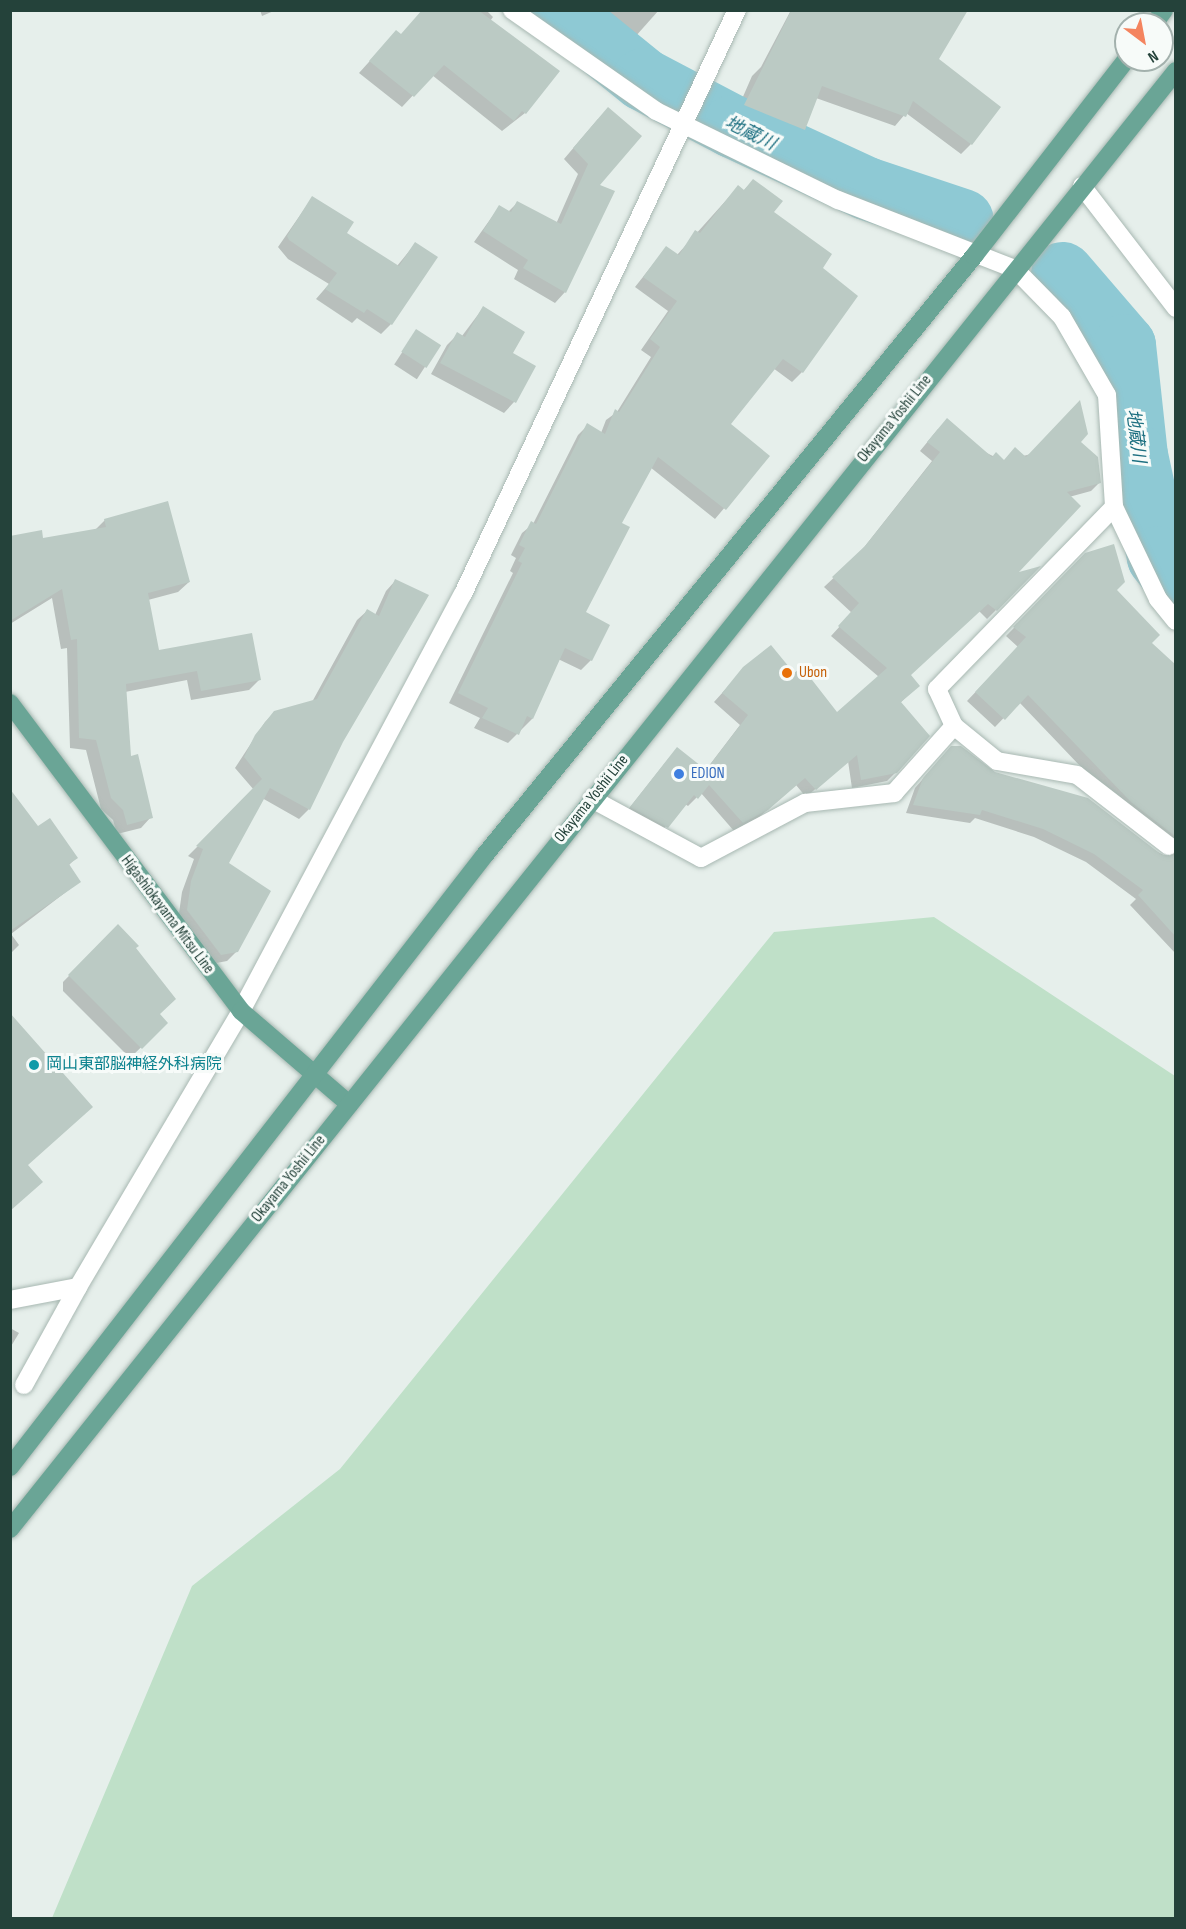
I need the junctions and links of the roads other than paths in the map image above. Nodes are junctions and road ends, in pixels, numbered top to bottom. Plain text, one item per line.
1 (512, 10) edge
2 (737, 10) edge
3 (1176, 71) edge
4 (1117, 72) edge
5 (683, 122) junction
6 (1082, 186) junction
7 (974, 256) junction
8 (1015, 269) junction
9 (1176, 308) edge
10 (1114, 507) junction
11 (1176, 621) edge
12 (10, 703) edge
13 (954, 726) junction
14 (592, 799) junction
15 (1169, 846) dead end
16 (241, 1011) junction
17 (314, 1074) junction
18 (349, 1104) junction
19 (78, 1287) junction
20 (10, 1300) edge
21 (24, 1384) dead end
22 (10, 1467) edge
23 (10, 1529) edge

1 - 5 street
2 - 5 street
3 - 6 main road, Okayama Yoshii Line
4 - 7 main road
5 - 7 street
5 - 16 street
6 - 8 main road, Okayama Yoshii Line
6 - 9 street
7 - 8 street
7 - 17 main road
8 - 10 street
8 - 14 main road, Okayama Yoshii Line
10 - 11 street
10 - 13 street
12 - 16 main road, Higashiokayama Mitsu Line
13 - 14 street
13 - 15 street
14 - 18 main road, Okayama Yoshii Line
16 - 17 main road, Higashiokayama Mitsu Line
16 - 19 street
17 - 18 main road, Higashiokayama Mitsu Line
17 - 22 main road
18 - 23 main road, Okayama Yoshii Line
19 - 20 street
19 - 21 street

